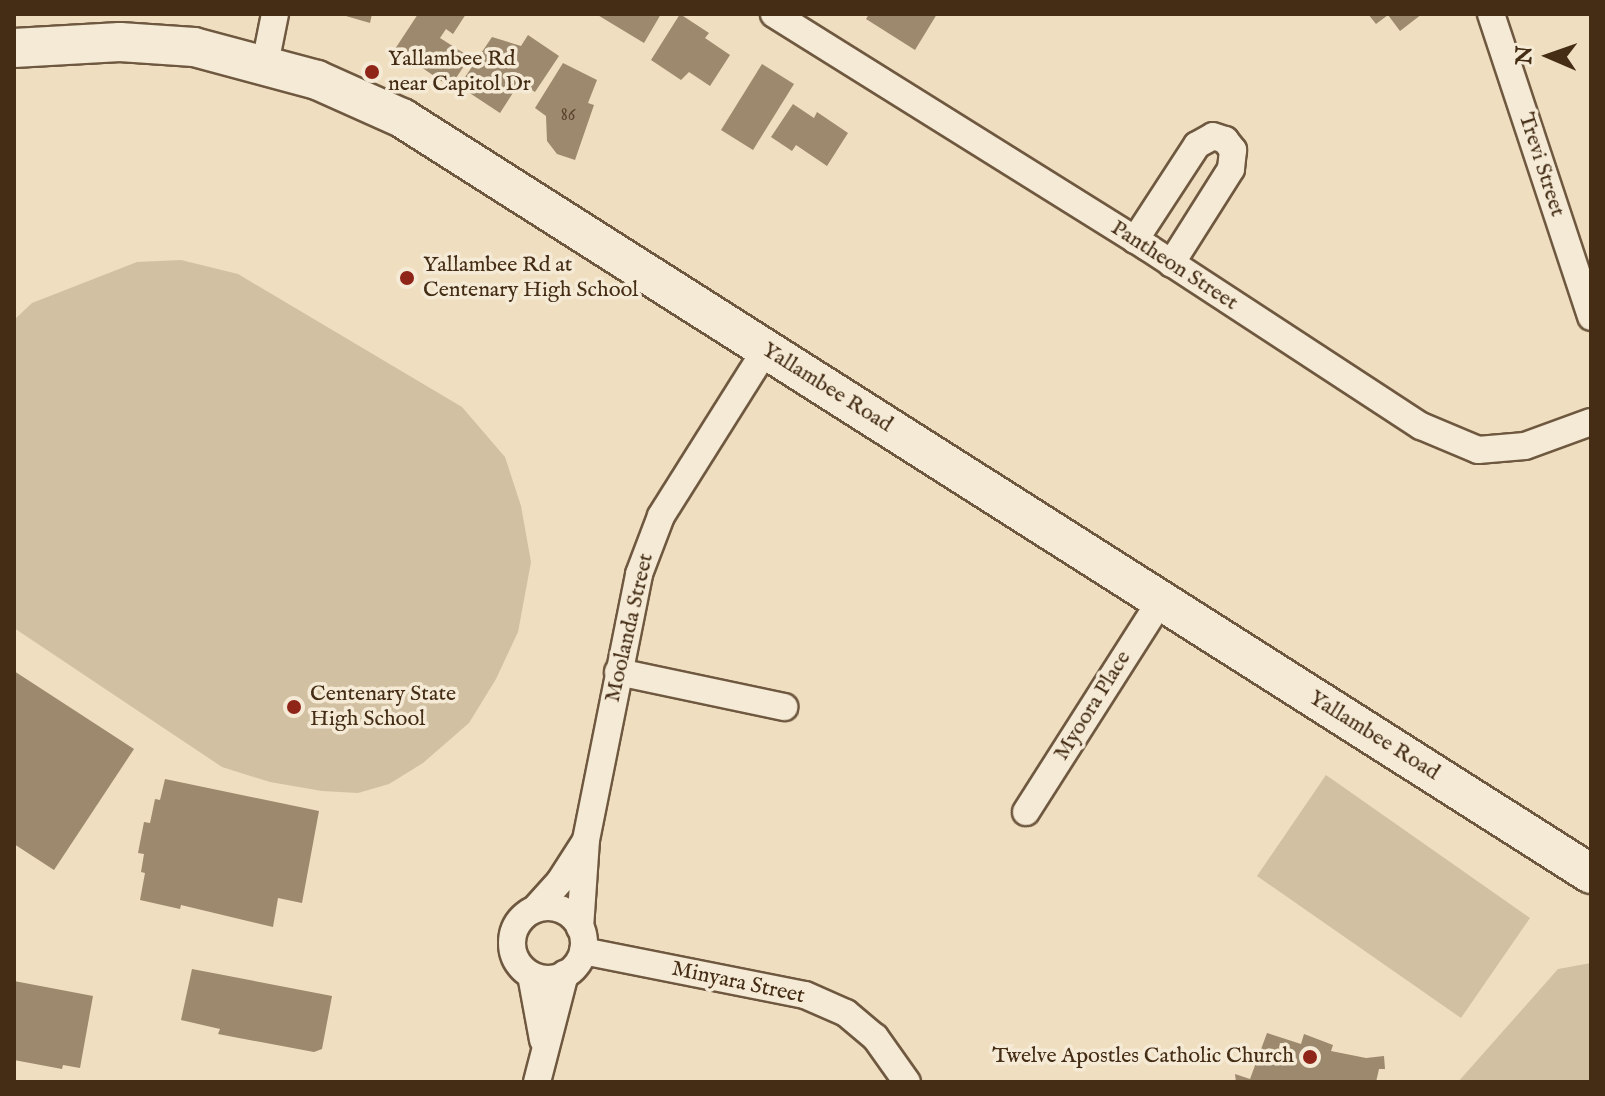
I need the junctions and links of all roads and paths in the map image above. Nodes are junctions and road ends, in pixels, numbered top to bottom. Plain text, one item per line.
1 (275, 14) edge
2 (774, 14) edge
3 (1491, 14) edge
4 (14, 48) edge
5 (265, 64) junction
6 (1135, 240) junction
7 (1171, 264) junction
8 (1591, 317) edge
9 (766, 349) junction
10 (1591, 422) edge
11 (1161, 600) junction
12 (618, 672) junction
13 (784, 707) dead end
14 (1026, 812) dead end
15 (586, 840) junction
16 (1591, 874) edge
17 (535, 909) junction
18 (582, 940) junction
19 (565, 974) junction
20 (531, 975) junction
21 (544, 1048) junction
22 (537, 1082) edge
23 (907, 1082) edge

1 - 5 street
2 - 6 street, Pantheon Street
3 - 8 street, Trevi Street
4 - 5 main road, Yallambee Road
5 - 9 main road, Yallambee Road
6 - 7 street, Pantheon Street
6 - 7 street
7 - 10 street, Pantheon Street
9 - 11 main road, Yallambee Road
9 - 12 street, Moolanda Street
11 - 14 street, Myoora Place
11 - 16 main road, Yallambee Road
12 - 13 street
12 - 15 street, Moolanda Street
15 - 17 street, Moolanda Street
15 - 18 street, Moolanda Street
17 - 18 street
17 - 20 street
18 - 19 street
18 - 23 street, Minyara Street
19 - 20 street
19 - 21 street
20 - 21 street
21 - 22 street

